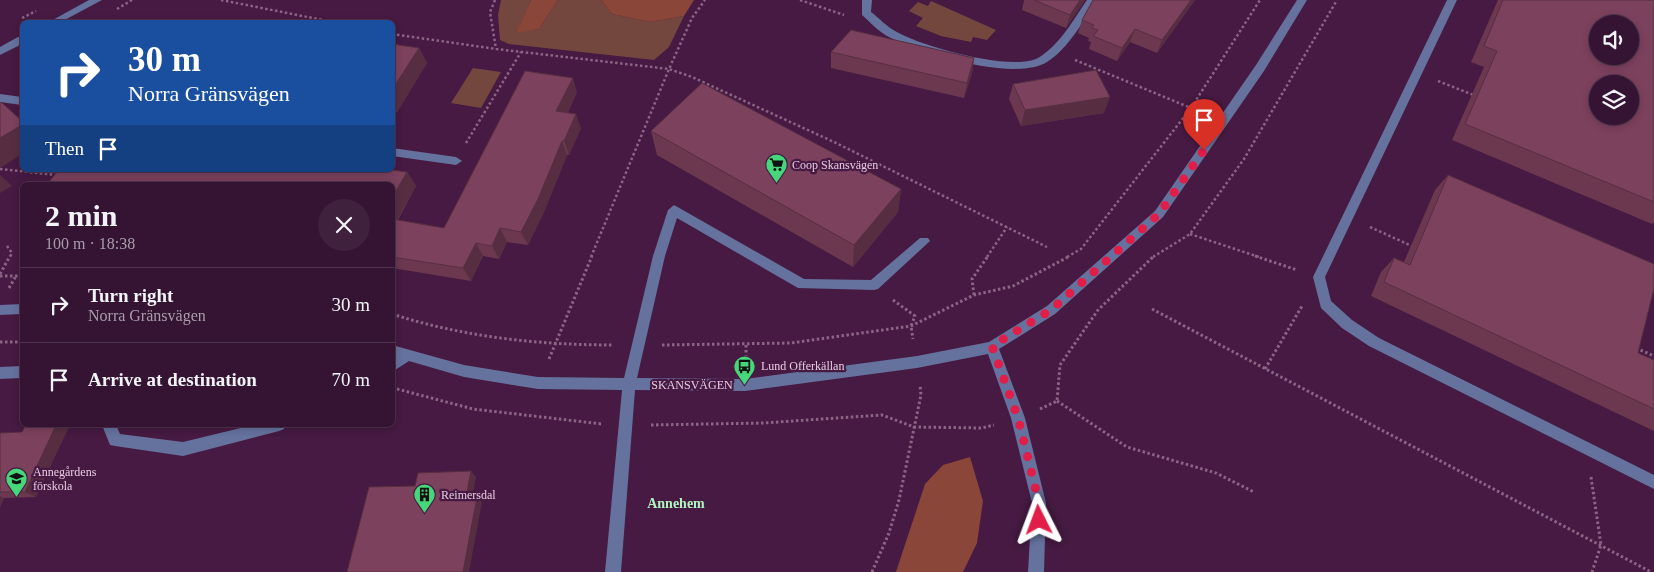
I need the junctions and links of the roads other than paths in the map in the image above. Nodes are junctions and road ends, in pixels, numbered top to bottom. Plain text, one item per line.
1 (97, 0) edge
2 (867, 0) edge
3 (1092, 0) edge
4 (1302, 0) edge
5 (1452, 0) edge
6 (58, 20) edge
7 (20, 41) edge
8 (0, 52) edge
9 (0, 98) edge
10 (20, 101) edge
11 (395, 152) edge
12 (456, 161) road end
13 (924, 241) dead end
14 (20, 309) edge
15 (0, 310) edge
16 (992, 346) junction
17 (395, 352) edge
18 (406, 356) junction
19 (395, 364) edge
20 (20, 372) edge
21 (0, 373) edge
22 (629, 385) junction
23 (110, 427) edge
24 (271, 427) edge
25 (1654, 482) edge
26 (613, 572) edge
27 (1036, 572) edge

1 - 6 street
2 - 3 street
4 - 16 street, SKANSVÄGEN
5 - 25 street
7 - 8 street
9 - 10 street
11 - 12 street
13 - 22 street
14 - 15 street
16 - 22 street, SKANSVÄGEN
16 - 27 street
17 - 18 street, SKANSVÄGEN
18 - 19 street
18 - 22 street, SKANSVÄGEN
20 - 21 street
22 - 26 street
23 - 24 street

